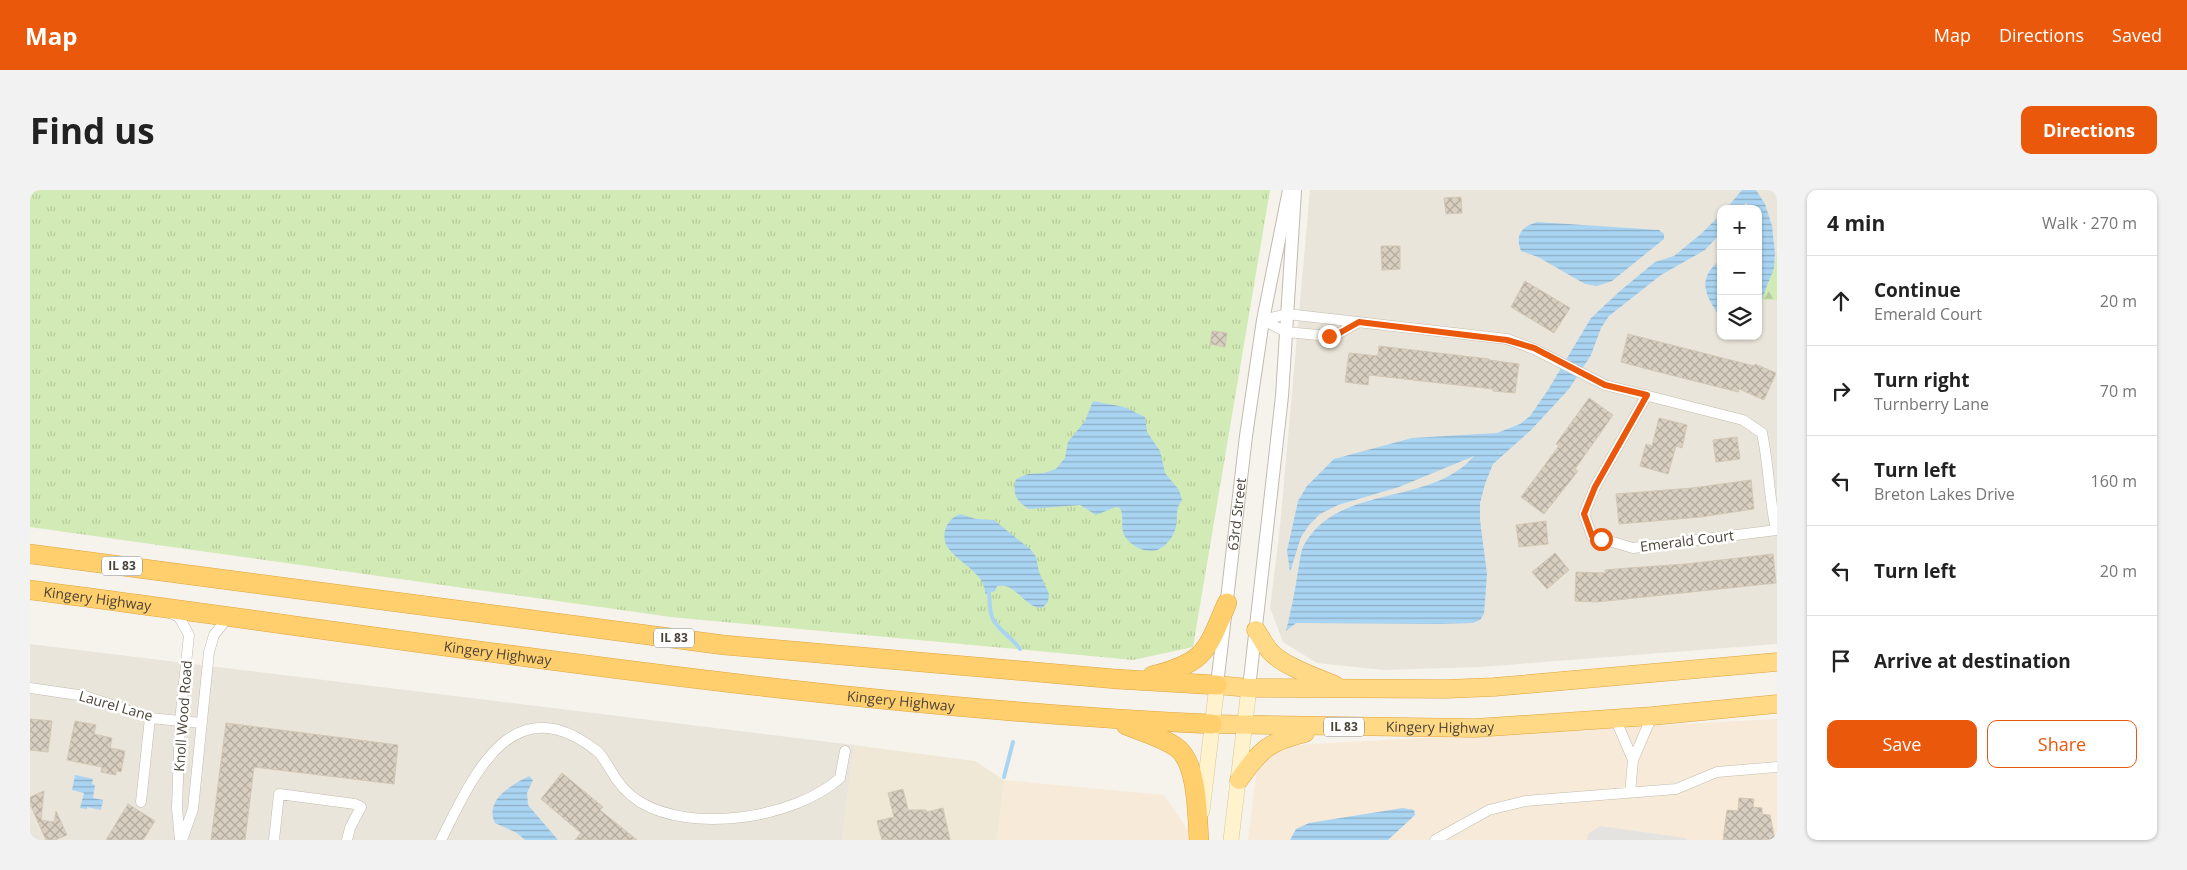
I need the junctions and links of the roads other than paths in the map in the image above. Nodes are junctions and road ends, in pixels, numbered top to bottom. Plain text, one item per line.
1 (1289, 190) edge
2 (1295, 190) edge
3 (1288, 314) junction
4 (1263, 320) junction
5 (1359, 322) junction
6 (1286, 332) junction
7 (1647, 395) junction
8 (1776, 530) edge
9 (30, 554) edge
10 (30, 590) edge
11 (1226, 603) junction
12 (158, 607) junction
13 (229, 616) junction
14 (1256, 630) junction
15 (1777, 662) edge
16 (1136, 680) junction
17 (1217, 685) junction
18 (30, 688) edge
19 (1249, 688) junction
20 (1343, 688) junction
21 (1777, 704) edge
22 (1652, 716) junction
23 (150, 718) junction
24 (1615, 718) junction
25 (1113, 720) junction
26 (180, 721) junction
27 (201, 723) junction
28 (1212, 724) junction
29 (1245, 726) junction
30 (1333, 726) junction
31 (845, 751) dead end
32 (1633, 760) junction
33 (1777, 767) edge
34 (1239, 780) junction
35 (1630, 793) junction
36 (142, 802) dead end
37 (181, 840) edge
38 (274, 840) edge
39 (347, 840) edge
40 (441, 840) edge
41 (1199, 840) edge
42 (1231, 840) edge
43 (1435, 840) edge

1 - 4 street, 63rd Street
2 - 3 street
3 - 4 street
3 - 5 street
3 - 6 street
4 - 6 street
4 - 11 street, 63rd Street
5 - 6 street
5 - 7 street
6 - 14 street
7 - 8 street
7 - 8 street, Emerald Court
9 - 16 highway, IL 83
10 - 12 highway, Kingery Highway / IL 83
11 - 16 highway
11 - 17 street, 63rd Street
12 - 13 highway, Kingery Highway / IL 83
12 - 26 street, Knoll Wood Road
13 - 25 highway, Kingery Highway / IL 83
13 - 27 street, Knoll Wood Road
14 - 19 street
14 - 20 highway
15 - 20 highway, IL 83
16 - 17 highway, IL 83
17 - 19 highway, IL 83
17 - 28 main road, 63rd Street
18 - 23 street, Laurel Lane
19 - 20 highway, IL 83
19 - 29 main road
21 - 22 highway, Kingery Highway / IL 83
22 - 24 highway, Kingery Highway / IL 83
22 - 32 street
23 - 26 street, Laurel Lane
23 - 36 street
24 - 30 highway, Kingery Highway / IL 83
24 - 32 street
25 - 28 highway, Kingery Highway / IL 83
25 - 41 highway
26 - 27 street, Laurel Lane
26 - 37 street, Knoll Wood Road
27 - 37 street, Knoll Wood Road
28 - 29 highway, Kingery Highway / IL 83
28 - 41 main road, 63rd Street
29 - 30 highway, Kingery Highway / IL 83
29 - 34 main road
30 - 34 highway
31 - 40 street
32 - 35 street
33 - 35 street
34 - 42 main road
35 - 43 street
38 - 39 street

